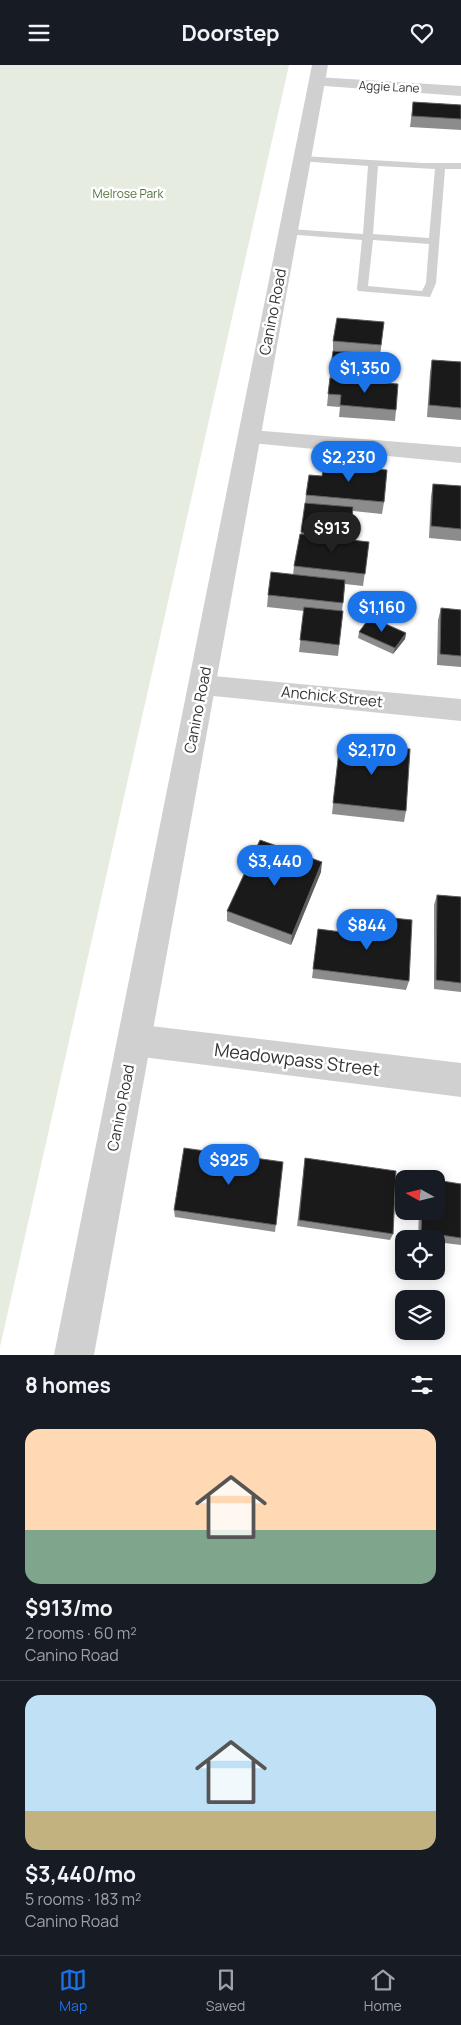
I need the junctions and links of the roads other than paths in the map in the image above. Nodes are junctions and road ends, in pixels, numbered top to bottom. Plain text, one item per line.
1 (319, 74) edge
2 (461, 91) edge
3 (302, 159) junction
4 (373, 163) junction
5 (440, 166) junction
6 (461, 166) edge
7 (288, 232) junction
8 (368, 237) junction
9 (434, 241) junction
10 (250, 437) junction
11 (461, 455) edge
12 (203, 685) junction
13 (461, 710) edge
14 (134, 1040) junction
15 (461, 1080) edge
16 (74, 1355) edge

1 - 2 street, Aggie Lane
1 - 3 street, Canino Road
3 - 4 lane
3 - 7 street, Canino Road
4 - 5 lane
4 - 8 lane
5 - 6 lane
5 - 9 lane
7 - 8 lane
7 - 10 street, Canino Road
8 - 9 lane
8 - 9 lane
10 - 11 street
10 - 12 street, Canino Road
12 - 13 street, Anchick Street
12 - 14 street, Canino Road
14 - 15 street, Meadowpass Street
14 - 16 street, Canino Road

